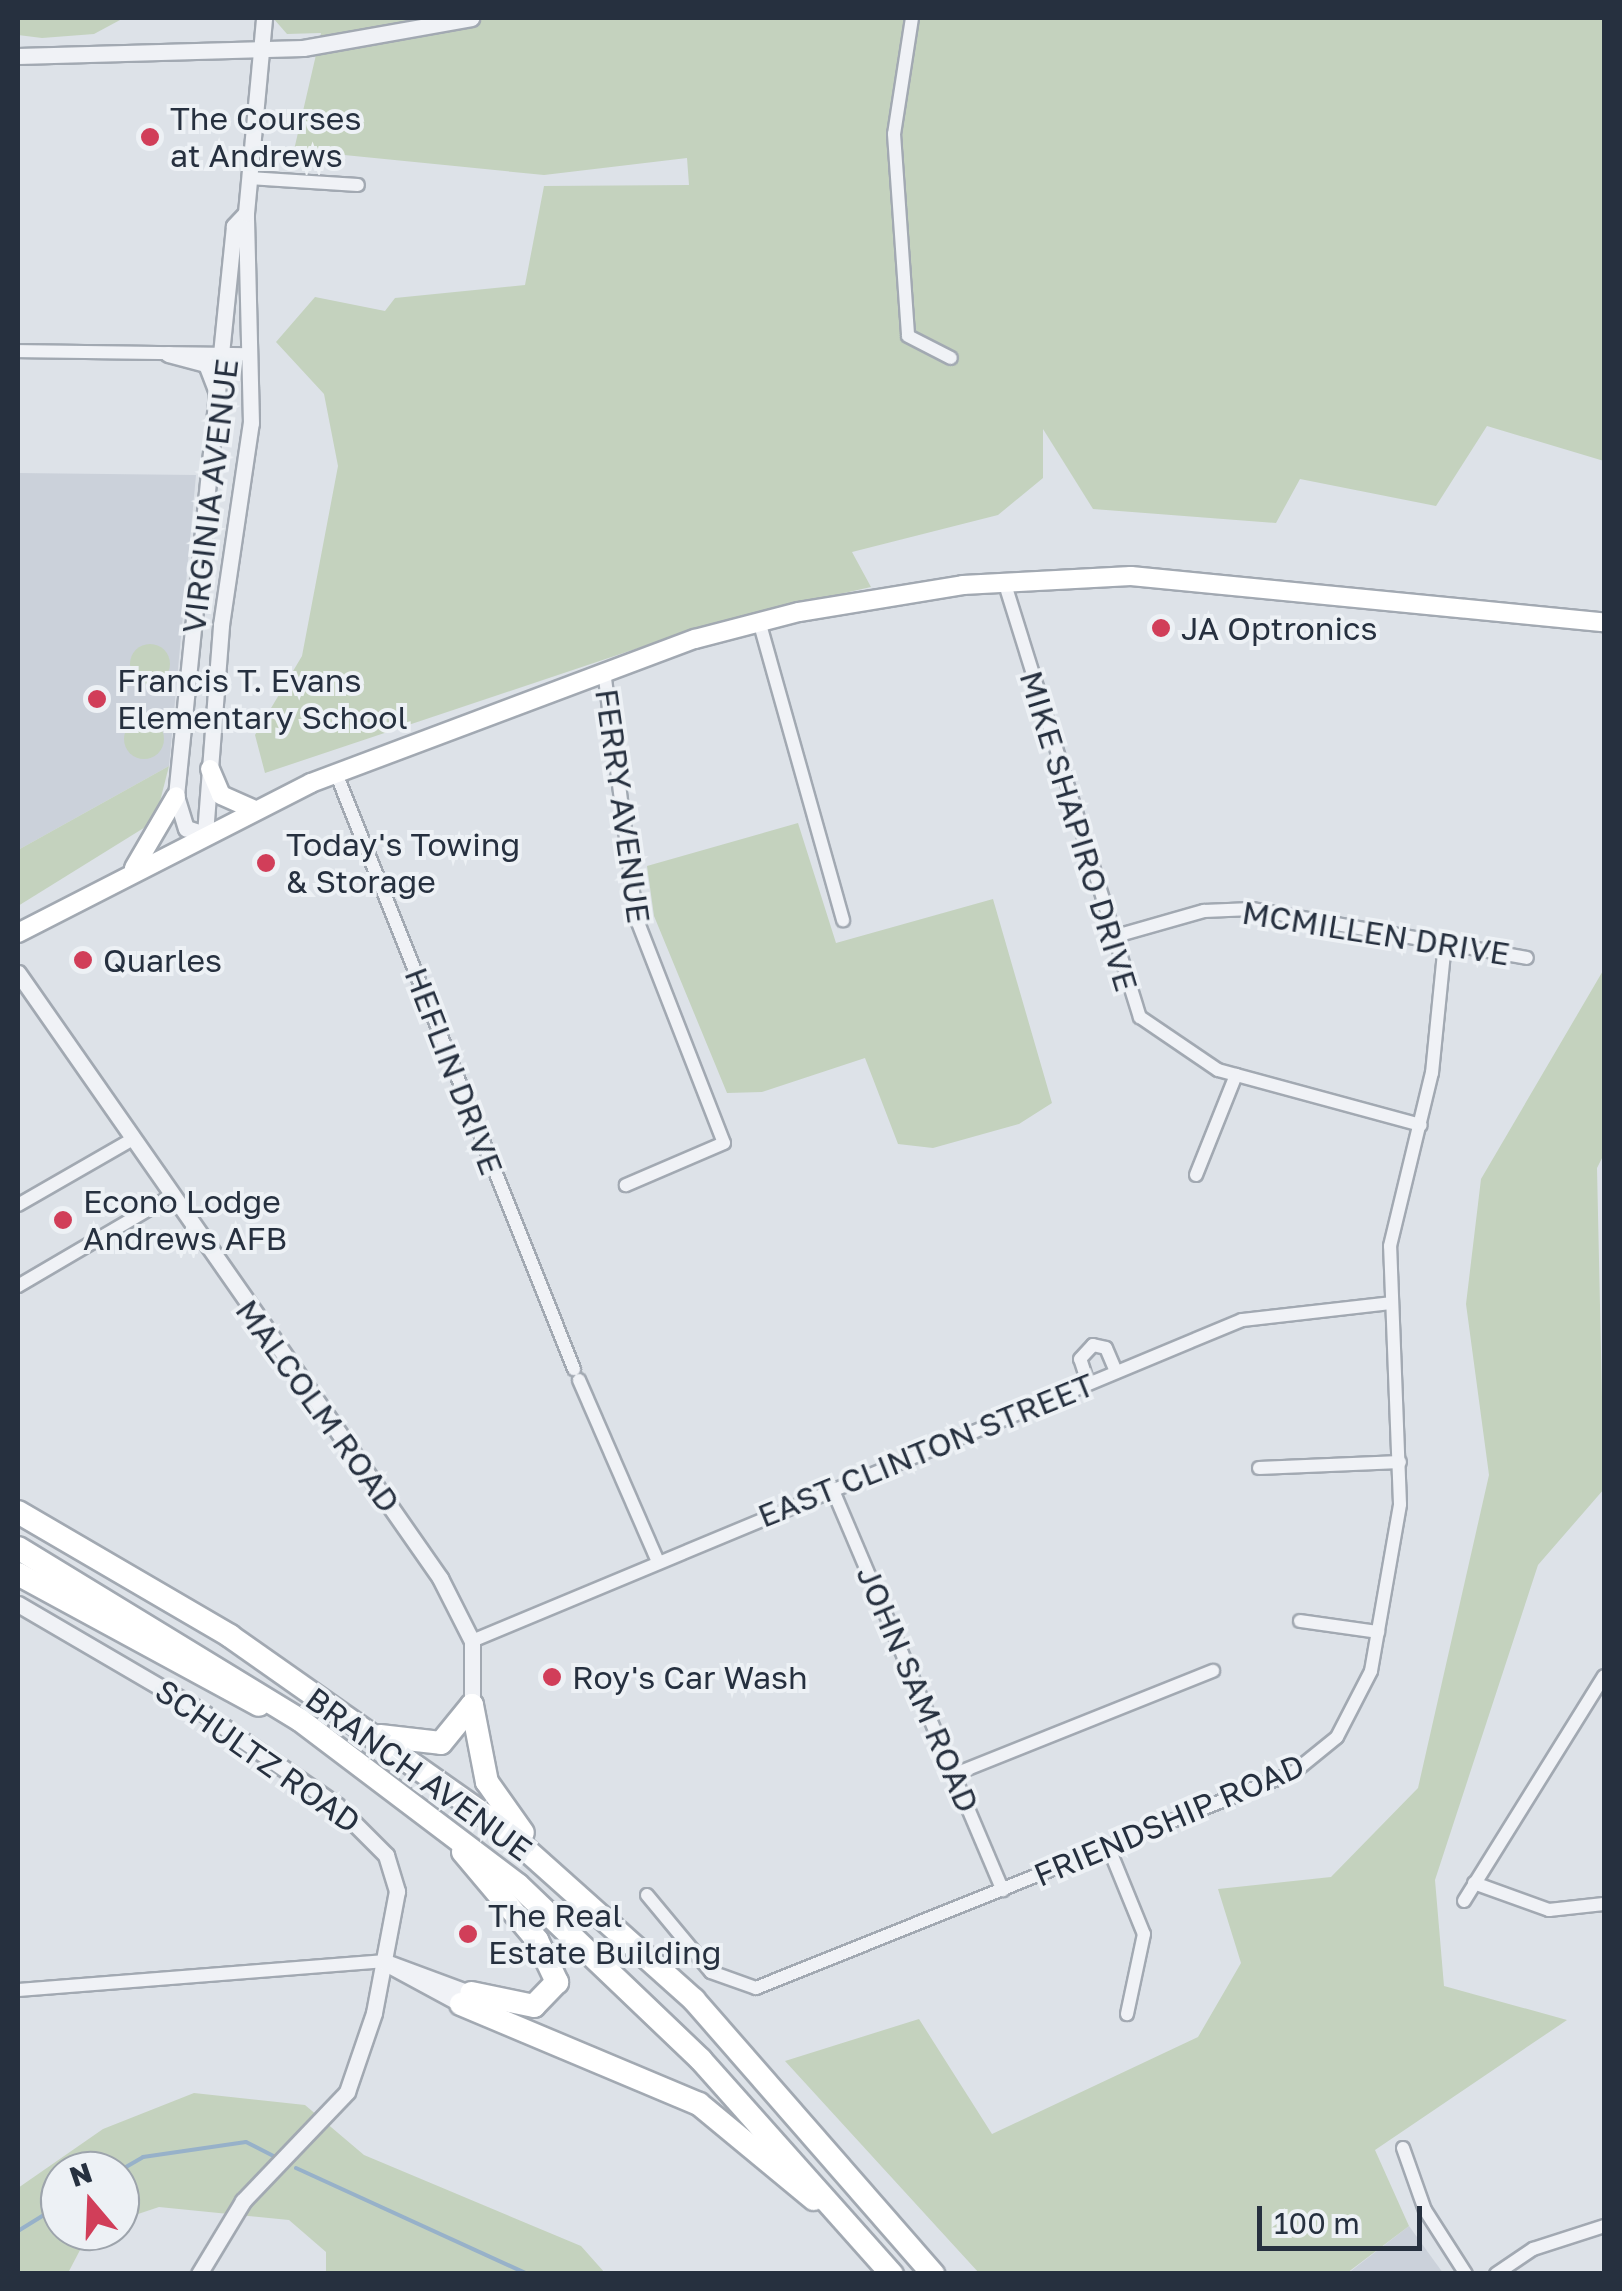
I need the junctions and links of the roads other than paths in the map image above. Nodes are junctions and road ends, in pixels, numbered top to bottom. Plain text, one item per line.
1 (264, 18) edge
2 (471, 18) edge
3 (912, 18) edge
4 (263, 50) junction
5 (18, 56) edge
6 (249, 178) junction
7 (358, 185) dead end
8 (18, 352) edge
9 (168, 354) junction
10 (236, 354) junction
11 (951, 358) dead end
12 (221, 407) junction
13 (1004, 580) junction
14 (759, 621) junction
15 (1604, 622) edge
16 (604, 671) junction
17 (210, 769) junction
18 (336, 773) junction
19 (176, 796) junction
20 (255, 810) junction
21 (205, 834) junction
22 (128, 875) junction
23 (843, 920) dead end
24 (18, 933) edge
25 (1109, 938) junction
26 (1446, 944) junction
27 (1527, 958) dead end
28 (18, 973) edge
29 (1236, 1075) junction
30 (1421, 1125) junction
31 (131, 1140) junction
32 (1196, 1175) dead end
33 (626, 1184) dead end
34 (170, 1196) junction
35 (18, 1205) edge
36 (18, 1286) edge
37 (1390, 1303) junction
38 (1116, 1372) junction
39 (1088, 1384) junction
40 (1400, 1462) junction
41 (1259, 1468) dead end
42 (832, 1488) junction
43 (18, 1510) edge
44 (18, 1548) edge
45 (658, 1562) junction
46 (18, 1574) edge
47 (18, 1604) edge
48 (1300, 1621) dead end
49 (1378, 1632) junction
50 (472, 1641) junction
51 (1213, 1671) dead end
52 (1604, 1676) edge
53 (472, 1705) junction
54 (300, 1720) junction
55 (347, 1723) junction
56 (955, 1774) junction
57 (439, 1822) junction
58 (1108, 1846) junction
59 (1474, 1883) junction
60 (1003, 1890) junction
61 (647, 1895) dead end
62 (1464, 1901) dead end
63 (1604, 1904) edge
64 (594, 1909) junction
65 (384, 1962) junction
66 (18, 1990) edge
67 (465, 1998) junction
68 (1127, 2014) dead end
69 (1402, 2148) dead end
70 (1604, 2226) edge
71 (877, 2254) junction
72 (199, 2274) edge
73 (892, 2274) edge
74 (933, 2274) edge
75 (1466, 2274) edge
76 (1496, 2274) edge

1 - 4 street, VIRGINIA AVENUE
2 - 4 street
3 - 11 street
4 - 5 street
4 - 6 street, VIRGINIA AVENUE
6 - 7 street
6 - 10 street, VIRGINIA AVENUE
8 - 9 street
9 - 10 street
9 - 12 street
10 - 12 street, VIRGINIA AVENUE
10 - 17 street, VIRGINIA AVENUE
12 - 19 street, VIRGINIA AVENUE
13 - 14 main road
13 - 15 main road
13 - 25 street, MIKE SHAPIRO DRIVE
14 - 16 main road
14 - 23 street
16 - 18 main road
16 - 33 street, FERRY AVENUE
17 - 20 main road
17 - 21 street, VIRGINIA AVENUE
18 - 20 main road
18 - 45 street, HEFLIN DRIVE
19 - 21 street
19 - 22 main road
20 - 21 main road
21 - 22 main road
22 - 24 main road
25 - 26 street, MCMILLEN DRIVE
25 - 29 street, MIKE SHAPIRO DRIVE
26 - 27 street, MCMILLEN DRIVE
26 - 30 street, FRIENDSHIP ROAD
28 - 31 street, MALCOLM ROAD
29 - 30 street, MIKE SHAPIRO DRIVE
29 - 32 street
30 - 37 street, FRIENDSHIP ROAD
31 - 34 street, MALCOLM ROAD
31 - 35 street
34 - 36 street
34 - 50 street, MALCOLM ROAD
37 - 38 street, EAST CLINTON STREET
37 - 40 street, FRIENDSHIP ROAD
38 - 39 street, EAST CLINTON STREET
38 - 39 street
39 - 42 street, EAST CLINTON STREET
40 - 41 street
40 - 49 street, FRIENDSHIP ROAD
42 - 45 street, EAST CLINTON STREET
42 - 56 street, JOHN SAM ROAD
43 - 55 highway, BRANCH AVENUE
44 - 54 highway, BRANCH AVENUE
45 - 50 street, EAST CLINTON STREET
46 - 54 highway
47 - 65 street, SCHULTZ ROAD
48 - 49 street
49 - 58 street, FRIENDSHIP ROAD
50 - 53 street, MALCOLM ROAD
51 - 56 street
52 - 59 street
53 - 55 highway
53 - 64 highway
54 - 57 highway, BRANCH AVENUE
55 - 64 highway, BRANCH AVENUE
56 - 60 street, JOHN SAM ROAD
57 - 67 highway
57 - 71 highway, BRANCH AVENUE
58 - 60 street, FRIENDSHIP ROAD
58 - 68 street
59 - 62 street
59 - 63 street
60 - 61 street, FRIENDSHIP ROAD
64 - 74 highway, BRANCH AVENUE
65 - 66 street
65 - 67 street
65 - 72 street, SCHULTZ ROAD
67 - 71 highway
69 - 75 street
70 - 76 street
71 - 73 highway, BRANCH AVENUE

